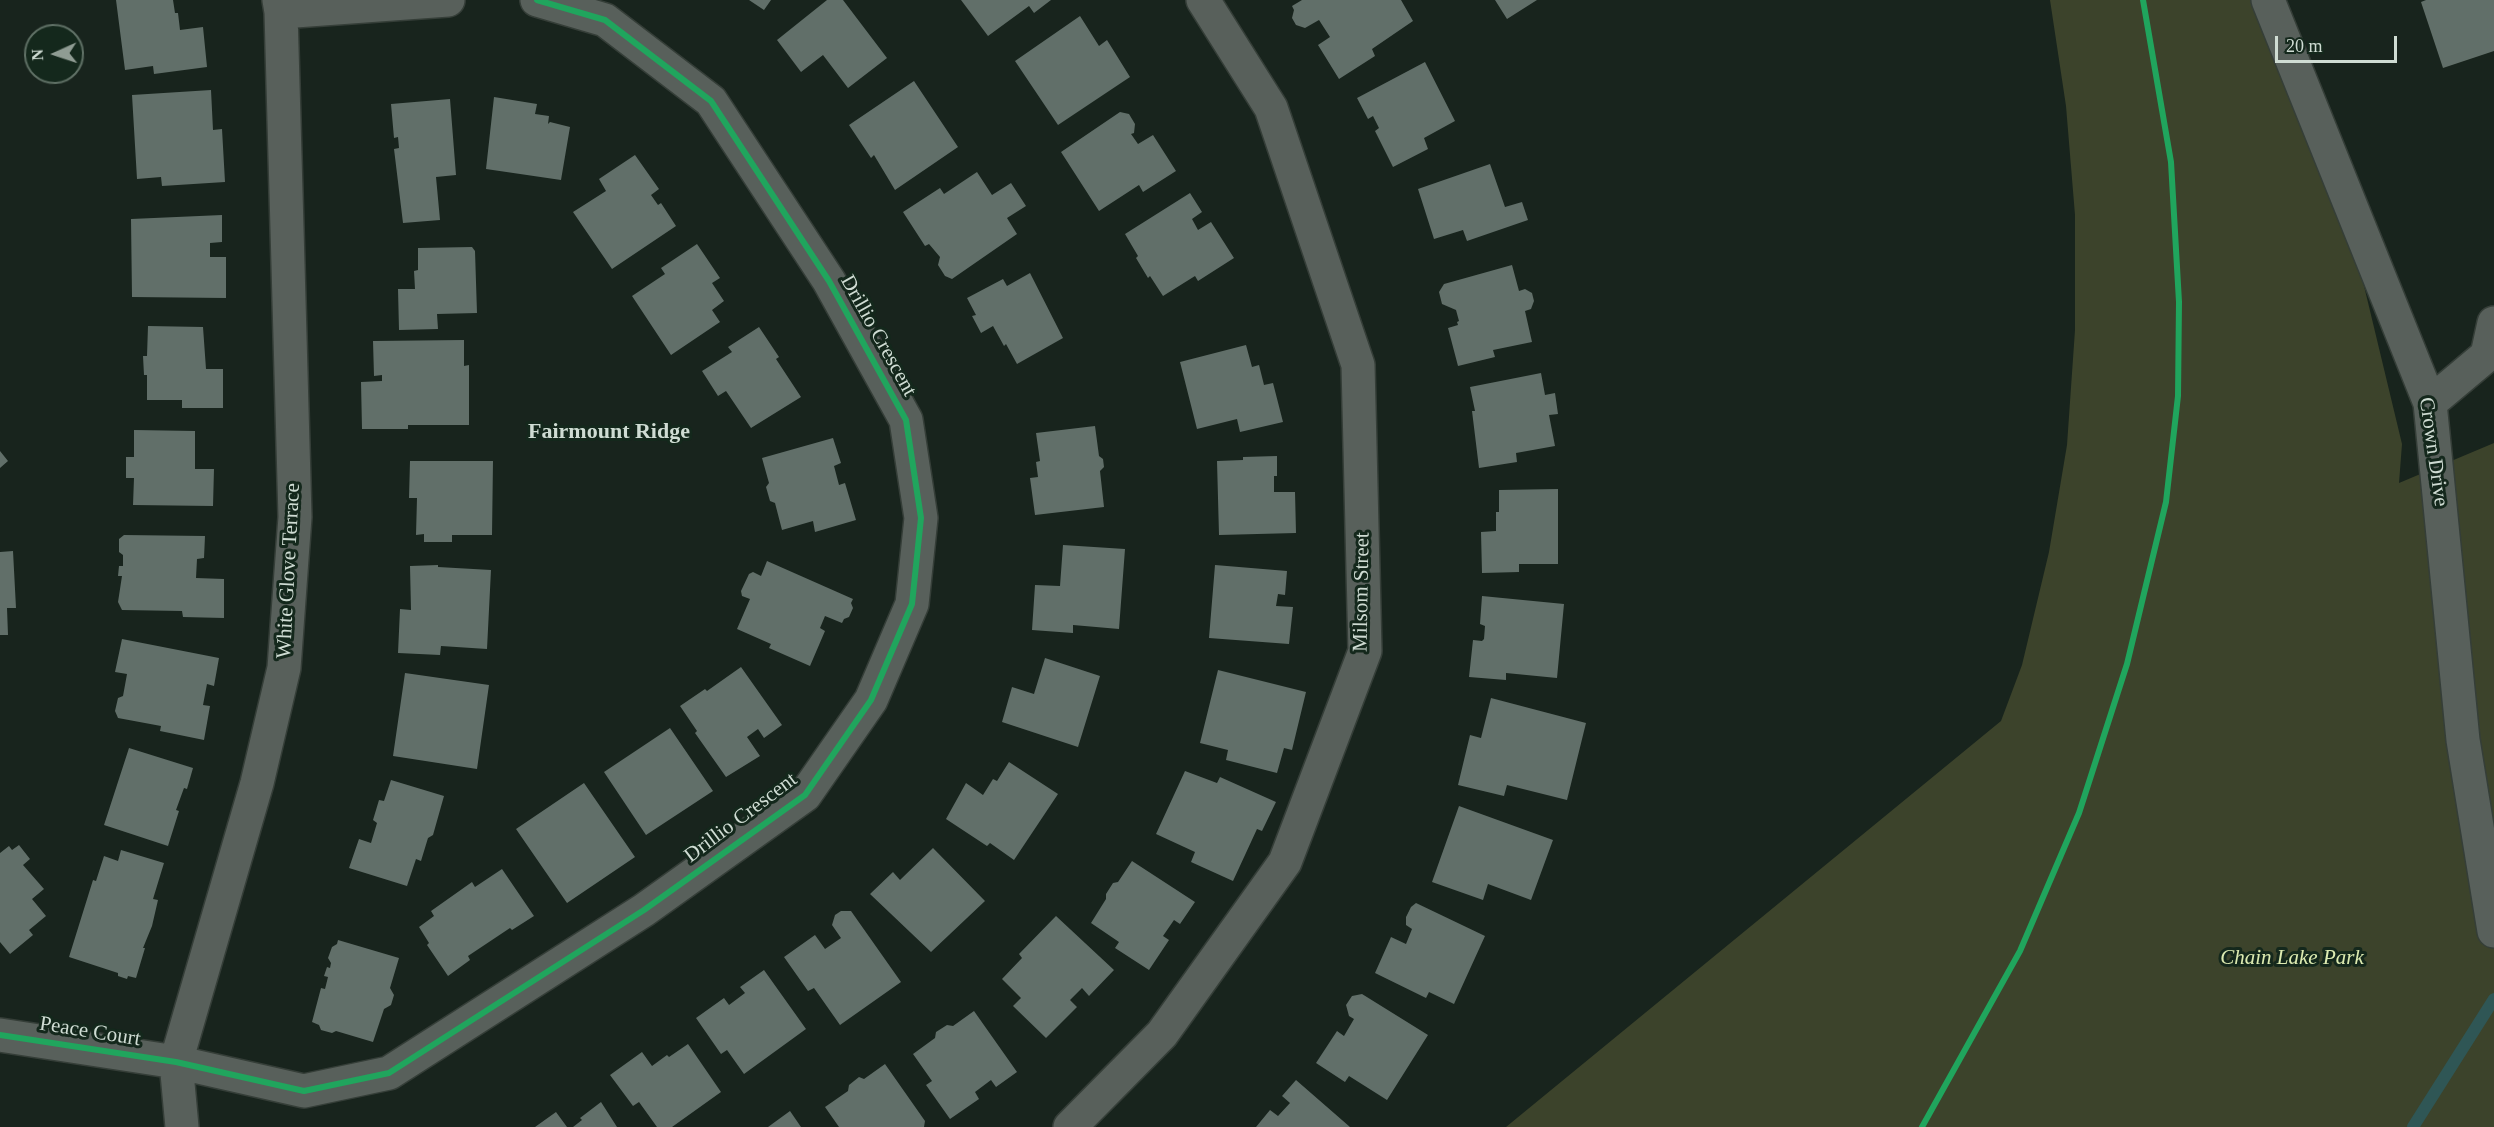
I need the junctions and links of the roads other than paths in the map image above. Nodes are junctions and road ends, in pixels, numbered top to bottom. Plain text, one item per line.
1 (448, 0) edge
2 (537, 0) edge
3 (1203, 0) edge
4 (2268, 0) edge
5 (280, 6) edge
6 (2494, 323) edge
7 (2430, 403) junction
8 (2494, 931) edge
9 (0, 1035) edge
10 (176, 1062) junction
11 (182, 1127) edge
12 (1070, 1127) edge

1 - 5 street
2 - 10 street, Drillio Crescent
3 - 12 street, Milsom Street
4 - 7 street, Crown Drive
5 - 10 street, White Glove Terrace
6 - 7 street
7 - 8 street, Crown Drive
9 - 10 street, Peace Court
10 - 11 street, White Glove Terrace

